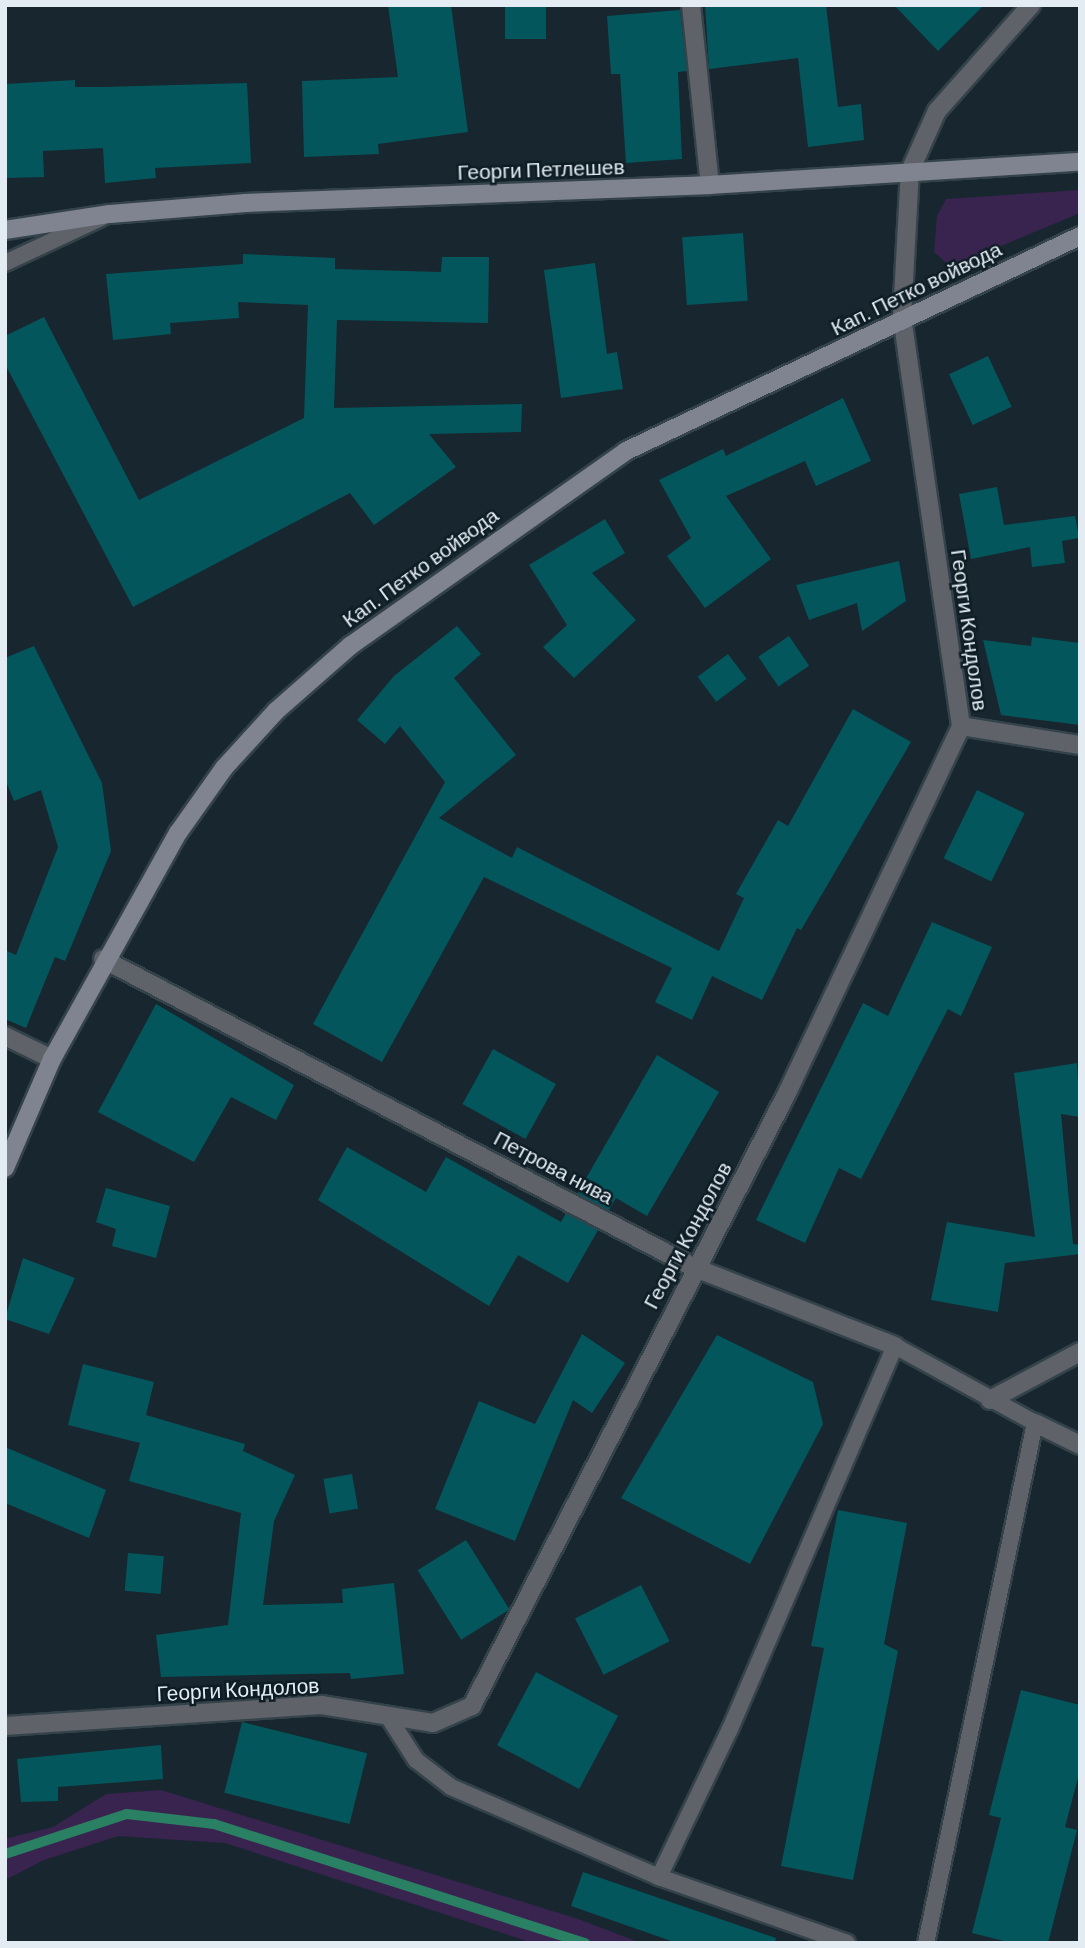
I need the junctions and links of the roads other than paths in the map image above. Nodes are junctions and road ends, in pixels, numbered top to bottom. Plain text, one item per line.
1 (691, 5) edge
2 (1031, 5) edge
3 (1080, 162) edge
4 (910, 171) junction
5 (710, 185) junction
6 (110, 214) junction
7 (5, 230) edge
8 (1080, 236) edge
9 (5, 263) edge
10 (902, 317) junction
11 (961, 726) junction
12 (1080, 744) edge
13 (103, 959) junction
14 (5, 1036) edge
15 (52, 1059) junction
16 (5, 1168) edge
17 (695, 1268) junction
18 (895, 1346) junction
19 (1080, 1352) edge
20 (990, 1400) junction
21 (1035, 1423) junction
22 (1080, 1445) edge
23 (389, 1718) junction
24 (5, 1726) edge
25 (659, 1877) junction
26 (847, 1943) edge
27 (926, 1943) edge

1 - 5 street
2 - 4 street
3 - 4 street, Георги Петлешев
4 - 5 street, Георги Петлешев
4 - 10 street, Георги Кондолов
5 - 6 street, Георги Петлешев
6 - 7 street, Георги Петлешев
6 - 9 lane
8 - 10 street, Кап. Петко войвода
10 - 11 street, Георги Кондолов
10 - 13 street, Кап. Петко войвода
11 - 12 street
11 - 17 street, Георги Кондолов
13 - 15 street, Кап. Петко войвода
13 - 17 street, Петрова нива
14 - 15 street
15 - 16 street, Кап. Петко войвода
17 - 18 street, Петрова нива
17 - 23 street, Георги Кондолов
18 - 20 lane, Петрова нива
18 - 25 lane
19 - 20 street
20 - 21 lane, Петрова нива
21 - 22 street
21 - 27 lane
23 - 24 street, Георги Кондолов
23 - 25 lane
25 - 26 lane

